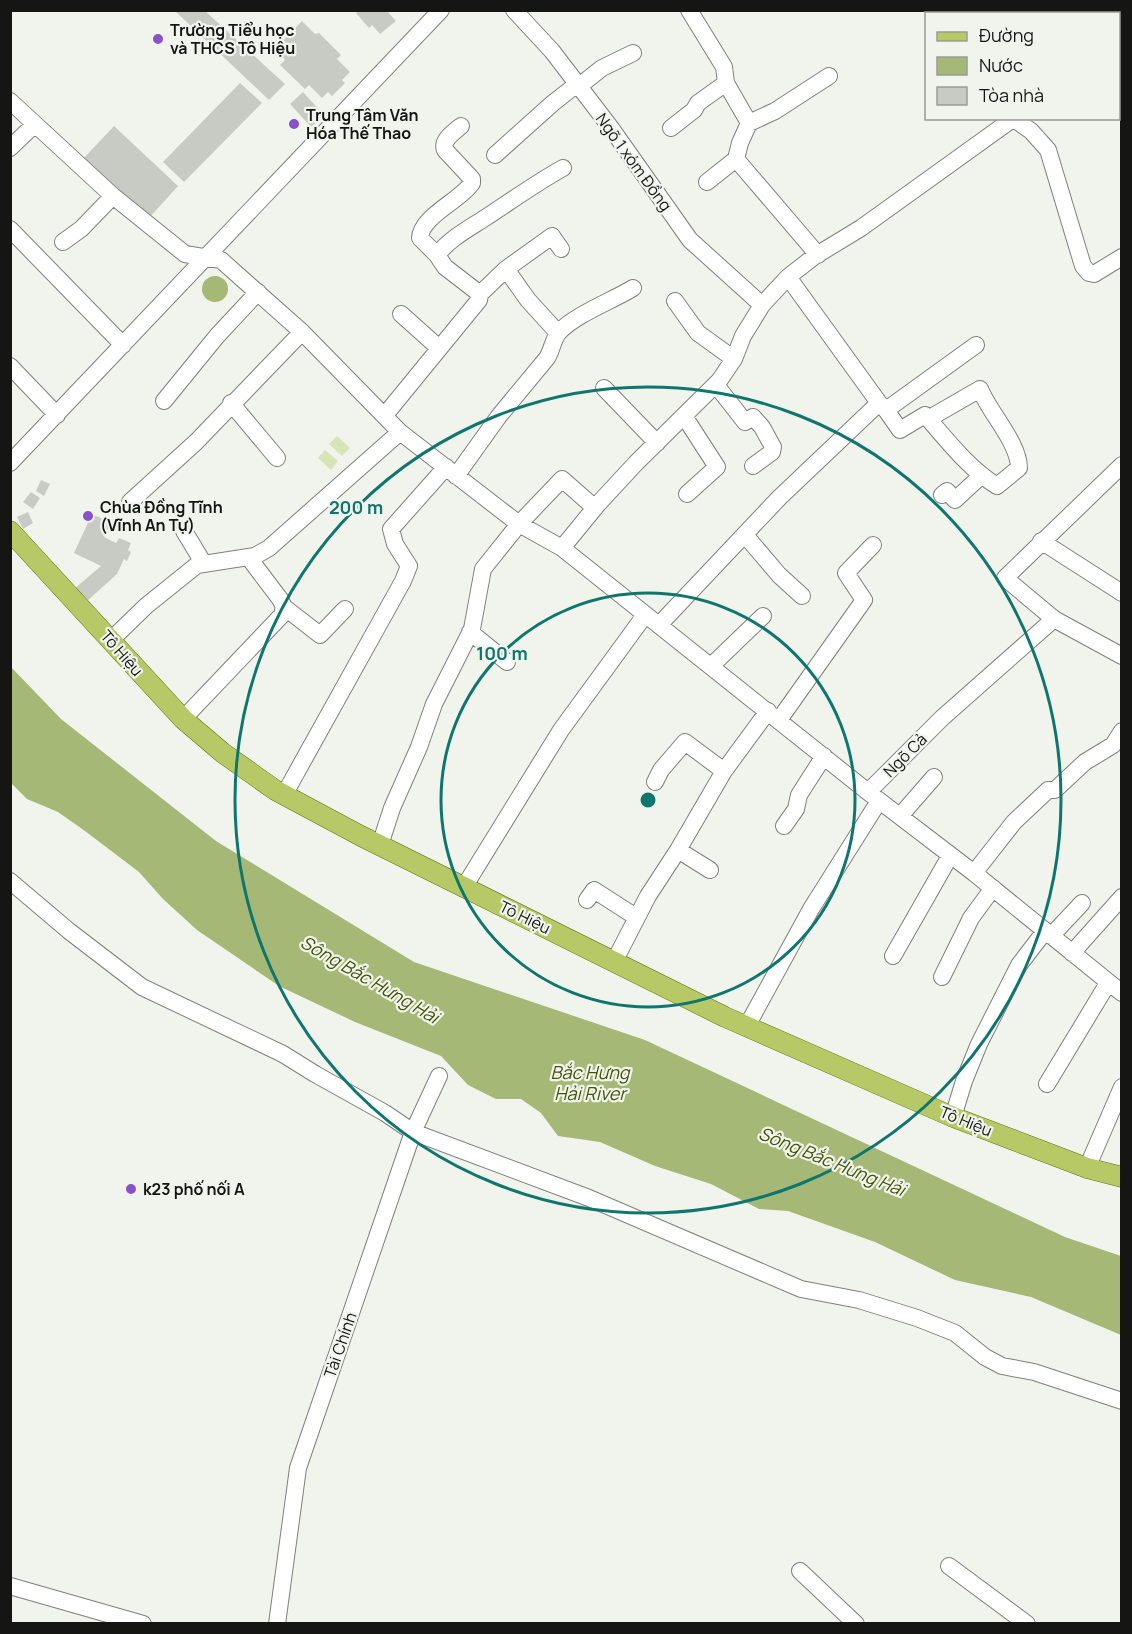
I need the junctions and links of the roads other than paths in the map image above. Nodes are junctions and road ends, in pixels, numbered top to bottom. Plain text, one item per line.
1 (441, 10) edge
2 (514, 10) edge
3 (689, 10) edge
4 (633, 53) dead end
5 (829, 76) dead end
6 (726, 83) junction
7 (577, 86) junction
8 (10, 101) edge
9 (1013, 120) edge
10 (1015, 120) edge
11 (749, 123) junction
12 (34, 125) junction
13 (461, 126) dead end
14 (671, 128) dead end
15 (10, 148) edge
16 (495, 155) dead end
17 (736, 159) junction
18 (563, 168) dead end
19 (707, 182) dead end
20 (113, 196) junction
21 (10, 229) edge
22 (63, 242) dead end
23 (561, 249) dead end
24 (437, 255) junction
25 (818, 255) junction
26 (1122, 257) edge
27 (206, 258) junction
28 (506, 269) junction
29 (788, 277) junction
30 (633, 288) dead end
31 (258, 292) junction
32 (480, 294) junction
33 (675, 301) dead end
34 (762, 305) junction
35 (400, 314) dead end
36 (302, 332) junction
37 (558, 333) junction
38 (123, 345) junction
39 (976, 345) dead end
40 (439, 348) junction
41 (734, 359) junction
42 (10, 366) edge
43 (716, 385) junction
44 (604, 388) dead end
45 (164, 401) dead end
46 (231, 404) junction
47 (882, 407) junction
48 (57, 415) junction
49 (385, 415) junction
50 (684, 416) junction
51 (928, 419) junction
52 (400, 432) junction
53 (657, 443) junction
54 (277, 458) dead end
55 (10, 463) edge
56 (1122, 465) edge
57 (753, 466) dead end
58 (451, 472) junction
59 (982, 475) junction
60 (687, 494) dead end
61 (942, 495) dead end
62 (130, 502) dead end
63 (595, 508) junction
64 (519, 524) junction
65 (10, 531) edge
66 (184, 531) dead end
67 (745, 535) junction
68 (1041, 541) junction
69 (873, 545) dead end
70 (562, 548) junction
71 (249, 558) junction
72 (204, 564) junction
73 (1122, 593) edge
74 (802, 596) dead end
75 (284, 607) junction
76 (345, 609) dead end
77 (645, 615) junction
78 (763, 616) dead end
79 (1054, 619) junction
80 (659, 626) junction
81 (470, 632) junction
82 (111, 640) junction
83 (1122, 656) edge
84 (507, 662) dead end
85 (711, 666) junction
86 (774, 716) junction
87 (183, 719) junction
88 (1122, 731) edge
89 (824, 756) junction
90 (724, 771) junction
91 (934, 777) dead end
92 (655, 782) dead end
93 (284, 795) junction
94 (874, 796) junction
95 (900, 816) junction
96 (784, 826) dead end
97 (380, 846) junction
98 (678, 850) junction
99 (950, 856) junction
100 (710, 870) dead end
101 (974, 873) junction
102 (10, 881) edge
103 (464, 888) junction
104 (993, 888) junction
105 (1122, 897) edge
106 (587, 900) dead end
107 (1082, 903) dead end
108 (636, 917) junction
109 (1048, 933) junction
110 (1072, 953) junction
111 (893, 956) dead end
112 (614, 962) junction
113 (942, 977) dead end
114 (1115, 988) edge
115 (747, 1026) junction
116 (439, 1076) dead end
117 (1047, 1084) dead end
118 (1122, 1087) edge
119 (953, 1117) junction
120 (413, 1132) junction
121 (1087, 1168) junction
122 (1122, 1177) edge
123 (1122, 1401) edge
124 (950, 1566) dead end
125 (800, 1571) dead end
126 (10, 1586) edge
127 (143, 1623) edge
128 (277, 1623) edge
129 (856, 1623) edge
130 (1028, 1623) edge

1 - 27 street
2 - 7 street, Ngõ 1 xóm Đồng
3 - 6 street
4 - 7 street
5 - 11 street
6 - 11 street
6 - 14 street
7 - 16 street
7 - 34 street, Ngõ 1 xóm Đồng
8 - 12 street
9 - 25 street
10 - 26 street
11 - 17 street
12 - 15 street
12 - 20 street
13 - 24 street
17 - 19 street
17 - 25 street
18 - 24 street
20 - 22 street
20 - 27 street
21 - 38 street
23 - 28 street
24 - 32 street
25 - 29 street
27 - 31 street
27 - 38 street
28 - 32 street
28 - 37 street
29 - 34 street
29 - 47 street
30 - 37 street
31 - 36 street
31 - 45 street
32 - 40 street
33 - 41 street
34 - 41 street
35 - 40 street
36 - 46 street
36 - 49 street
37 - 58 street
38 - 48 street
39 - 47 street
40 - 49 street
41 - 43 street
42 - 48 street
43 - 50 street
43 - 57 street
44 - 53 street
46 - 54 street
46 - 62 street
47 - 51 street
47 - 67 street
48 - 55 street
49 - 52 street
50 - 53 street
50 - 60 street
51 - 59 street
51 - 59 street
52 - 58 street
52 - 71 street
53 - 63 street
56 - 68 street
58 - 64 street
58 - 93 street
59 - 61 street
63 - 64 street
63 - 70 street
64 - 70 street
64 - 81 street
65 - 82 main road, Tô Hiệu
66 - 72 street
67 - 74 street
67 - 80 street
68 - 73 street
68 - 79 street
69 - 86 street
70 - 77 street
71 - 72 street
71 - 75 street
72 - 82 street
75 - 76 street
75 - 87 street
77 - 80 street
77 - 103 street
78 - 85 street
79 - 83 street
79 - 94 street, Ngõ Cả
80 - 85 street
81 - 84 street
81 - 97 street
82 - 87 main road, Tô Hiệu
85 - 86 street
86 - 89 street
86 - 90 street
87 - 93 main road, Tô Hiệu
88 - 101 street
89 - 94 street
89 - 96 street
90 - 92 street
90 - 98 street
91 - 95 street
93 - 97 main road, Tô Hiệu
94 - 95 street
94 - 115 street, Ngõ Cả
95 - 99 street
97 - 103 main road, Tô Hiệu
98 - 100 street
98 - 108 street
99 - 101 street
99 - 111 street
101 - 104 street
102 - 120 street
103 - 112 main road, Tô Hiệu
104 - 109 street
104 - 113 street
105 - 110 street
106 - 108 street
107 - 109 street
108 - 112 street
109 - 110 street
109 - 119 street
110 - 114 street
112 - 115 main road, Tô Hiệu
114 - 117 street
115 - 119 main road, Tô Hiệu
116 - 120 street, Tài Chính
118 - 121 street
119 - 121 main road, Tô Hiệu
120 - 123 street
120 - 128 street, Tài Chính
121 - 122 main road, Tô Hiệu
124 - 130 street
125 - 129 street
126 - 127 street

